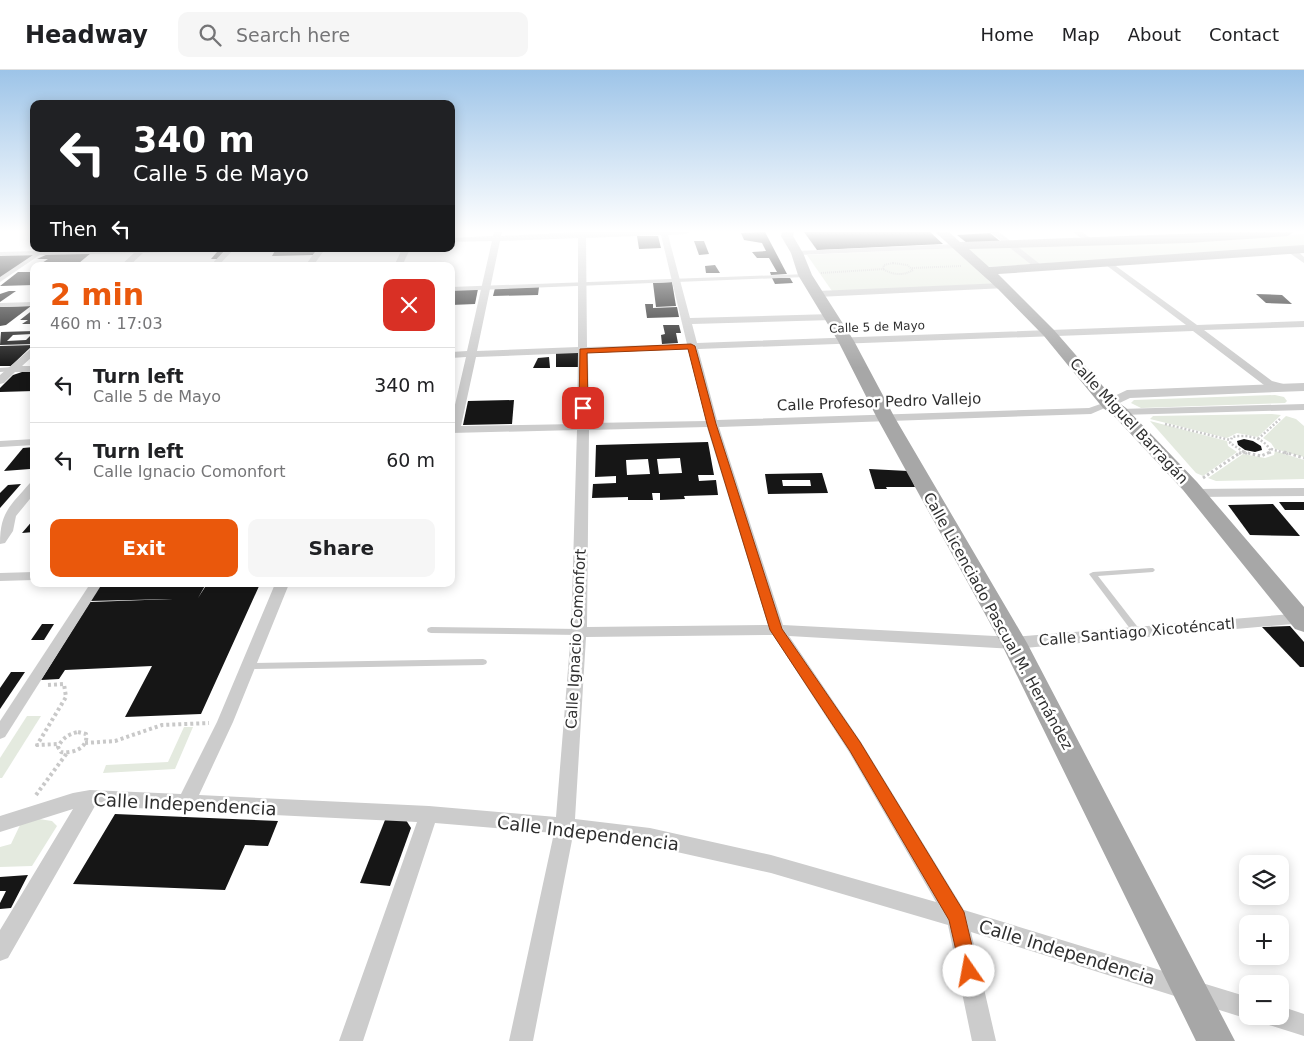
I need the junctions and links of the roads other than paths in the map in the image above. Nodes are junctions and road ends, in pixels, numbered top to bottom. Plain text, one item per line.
1 (487, 277) edge
2 (582, 277) edge
3 (675, 277) edge
4 (755, 277) edge
5 (806, 277) edge
6 (993, 277) edge
7 (1128, 277) edge
8 (676, 281) junction
9 (582, 284) junction
10 (1003, 286) junction
11 (485, 287) junction
12 (455, 288) edge
13 (817, 294) junction
14 (30, 304) edge
15 (0, 305) edge
16 (832, 317) junction
17 (685, 321) junction
18 (1304, 324) edge
19 (1194, 327) junction
20 (1049, 333) junction
21 (846, 341) junction
22 (691, 346) junction
23 (583, 350) junction
24 (30, 353) edge
25 (472, 354) junction
26 (455, 355) edge
27 (30, 368) edge
28 (12, 369) junction
29 (0, 370) edge
30 (0, 381) edge
31 (1304, 387) edge
32 (1287, 388) junction
33 (1304, 407) edge
34 (1115, 408) junction
35 (886, 418) junction
36 (455, 422) edge
37 (712, 424) junction
38 (584, 427) junction
39 (455, 430) edge
40 (30, 442) edge
41 (0, 444) edge
42 (1193, 489) junction
43 (30, 491) edge
44 (1304, 492) edge
45 (5, 515) edge
46 (0, 540) edge
47 (1151, 570) dead end
48 (30, 576) edge
49 (0, 577) edge
50 (94, 587) edge
51 (281, 587) edge
52 (1303, 620) edge
53 (431, 630) dead end
54 (776, 630) junction
55 (579, 632) junction
56 (1137, 632) junction
57 (1014, 643) junction
58 (483, 662) dead end
59 (248, 666) junction
60 (0, 733) edge
61 (90, 798) junction
62 (186, 804) junction
63 (428, 814) junction
64 (0, 824) edge
65 (565, 826) junction
66 (958, 918) junction
67 (0, 950) edge
68 (1192, 992) junction
69 (1239, 1005) edge
70 (1289, 1021) edge
71 (1304, 1026) edge
72 (351, 1041) edge
73 (521, 1041) edge
74 (984, 1041) edge
75 (1216, 1041) edge

1 - 11 street
2 - 9 street, Calle Ignacio Comonfort
3 - 8 street
4 - 8 street
5 - 13 main road, Calle Licenciado Pascual M. Hernández
6 - 10 main road, Calle Miguel Barragán
7 - 19 street
8 - 9 street
8 - 17 street
9 - 11 street
9 - 23 street, Calle Ignacio Comonfort
10 - 13 street
10 - 20 main road, Calle Miguel Barragán
11 - 12 street
11 - 25 street
13 - 16 main road, Calle Licenciado Pascual M. Hernández
14 - 15 street
16 - 17 street
16 - 21 main road, Calle Licenciado Pascual M. Hernández
17 - 22 street
18 - 19 street, Calle 5 de Mayo
19 - 20 street, Calle 5 de Mayo
19 - 32 street
20 - 21 street, Calle 5 de Mayo
20 - 34 main road, Calle Miguel Barragán
21 - 22 street, Calle 5 de Mayo
21 - 35 main road, Calle Licenciado Pascual M. Hernández
22 - 23 street, Calle 5 de Mayo
22 - 37 street
23 - 25 street, Calle 5 de Mayo
23 - 38 street, Calle Ignacio Comonfort
24 - 28 street
25 - 26 street, Calle 5 de Mayo
25 - 36 street
27 - 28 street
28 - 29 street
28 - 30 street
31 - 32 street, Calle Profesor Pedro Vallejo
32 - 34 street, Calle Profesor Pedro Vallejo
33 - 34 street
34 - 35 street, Calle Profesor Pedro Vallejo
34 - 42 main road, Calle Miguel Barragán
35 - 37 street, Calle Profesor Pedro Vallejo
35 - 57 main road, Calle Licenciado Pascual M. Hernández
37 - 38 street, Calle Profesor Pedro Vallejo
37 - 54 street
38 - 39 street, Calle Profesor Pedro Vallejo
38 - 55 street, Calle Ignacio Comonfort
40 - 41 street
42 - 44 street
42 - 52 main road, Calle Miguel Barragán
43 - 45 street
45 - 46 street
47 - 56 lane
48 - 49 street
50 - 60 street
51 - 59 street
52 - 56 street, Calle Santiago Xicoténcatl
53 - 55 lane
54 - 55 street, Calle Santiago Xicoténcatl
54 - 57 street, Calle Santiago Xicoténcatl
54 - 66 street
55 - 65 street, Calle Ignacio Comonfort
56 - 57 street, Calle Santiago Xicoténcatl
57 - 68 main road, Calle Licenciado Pascual M. Hernández
58 - 59 lane
59 - 62 street
61 - 62 street, Calle Independencia
61 - 64 street, Calle Independencia
61 - 67 street
62 - 63 street, Calle Independencia
63 - 65 street, Calle Independencia
63 - 72 street
65 - 66 street, Calle Independencia
65 - 73 street, Calle Ignacio Comonfort
66 - 68 street, Calle Independencia
66 - 74 street
68 - 69 street, Calle Independencia
68 - 75 main road, Calle Licenciado Pascual M. Hernández
70 - 71 street

